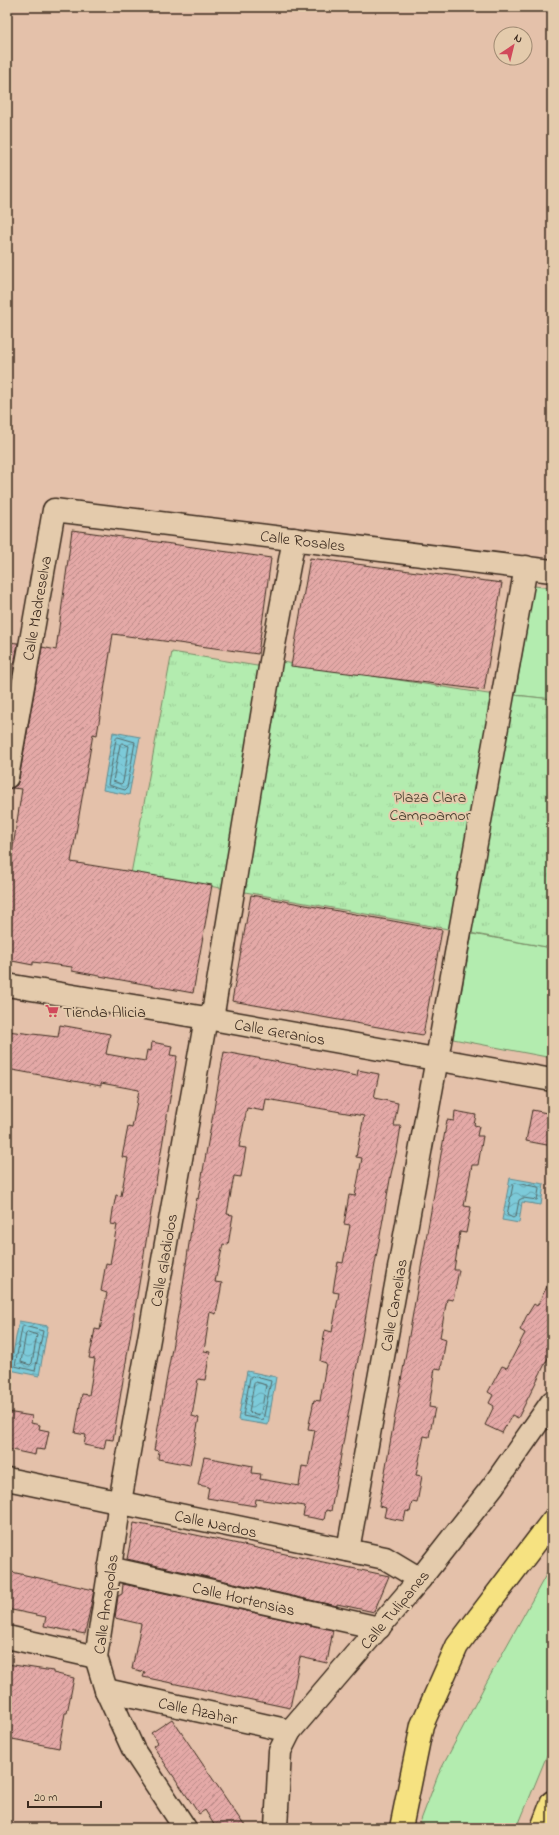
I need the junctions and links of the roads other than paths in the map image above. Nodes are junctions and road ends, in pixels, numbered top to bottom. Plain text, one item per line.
1 (54, 510) joint
2 (294, 539) junction
3 (526, 568) junction
4 (552, 571) edge
5 (7, 777) edge
6 (7, 985) edge
7 (209, 1019) junction
8 (438, 1059) junction
9 (552, 1080) edge
10 (552, 1402) edge
11 (7, 1479) edge
12 (120, 1502) junction
13 (552, 1521) edge
14 (348, 1550) junction
15 (109, 1568) junction
16 (420, 1579) junction
17 (379, 1628) junction
18 (7, 1637) edge
19 (96, 1656) junction
20 (106, 1690) junction
21 (290, 1731) junction
22 (552, 1802) edge
23 (400, 1822) edge
24 (185, 1828) edge
25 (276, 1828) edge
26 (542, 1828) edge

1 - 2 street, Calle Rosales
1 - 5 street, Calle Madreselva
2 - 3 street, Calle Rosales
2 - 7 street
3 - 4 street, Calle Rosales
3 - 8 street
6 - 7 street, Calle Geranios
7 - 8 street, Calle Geranios
7 - 12 street, Calle Gladiolos
8 - 9 street, Calle Geranios
8 - 14 street, Calle Camelias
10 - 16 street, Calle Tulipanes
11 - 12 street, Calle Nardos
12 - 14 street, Calle Nardos
12 - 15 street, Calle Amapolas
13 - 23 highway
14 - 16 street, Calle Nardos
15 - 17 street, Calle Hortensias
15 - 19 street, Calle Amapolas
16 - 17 street, Calle Tulipanes
17 - 21 street, Calle Tulipanes
18 - 19 street
19 - 20 street, Calle Amapolas
20 - 21 street, Calle Azahar
20 - 24 street, Calle Amapolas
21 - 25 street, Calle Tulipanes
22 - 26 highway

